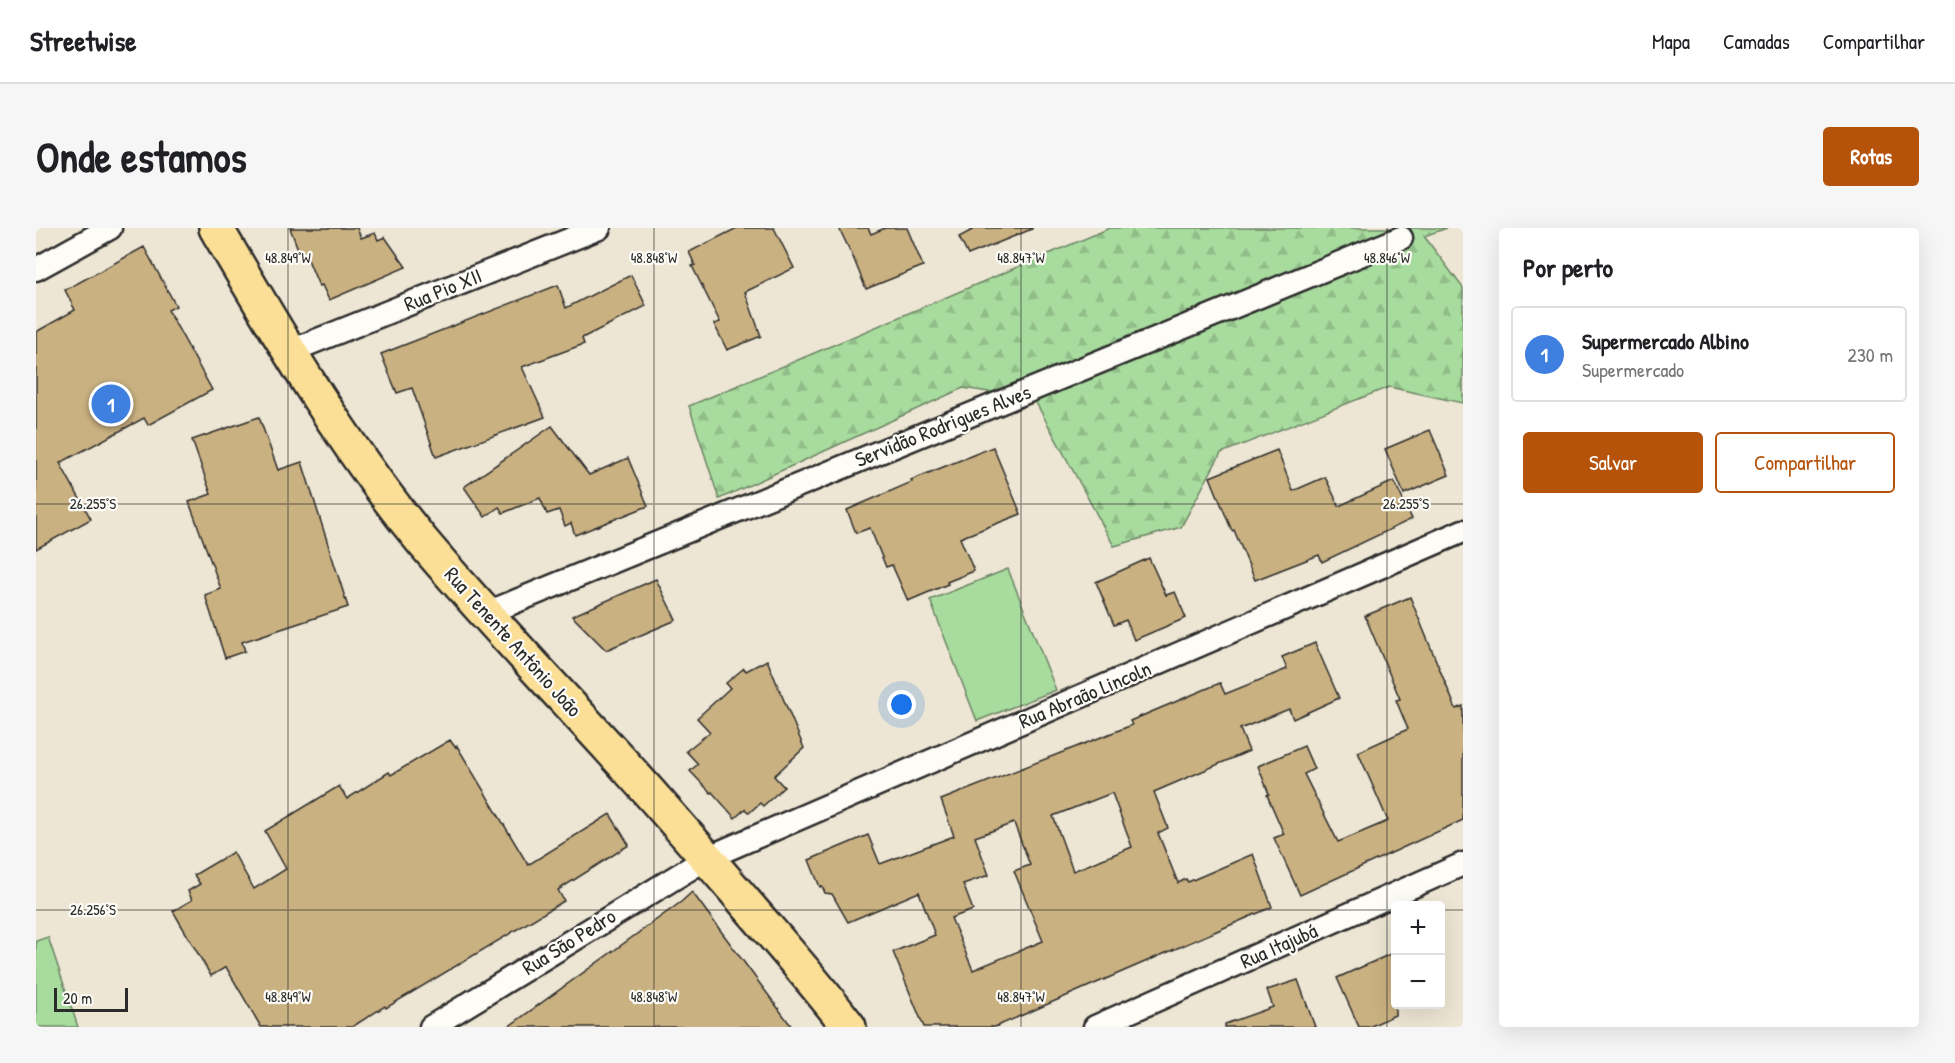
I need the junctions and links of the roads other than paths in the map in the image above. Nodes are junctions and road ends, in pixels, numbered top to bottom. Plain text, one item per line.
1 (110, 228) edge
2 (216, 228) edge
3 (599, 228) edge
4 (1401, 238) dead end
5 (36, 269) edge
6 (288, 352) junction
7 (1463, 531) edge
8 (485, 614) junction
9 (707, 858) junction
10 (1463, 864) edge
11 (431, 1027) edge
12 (849, 1027) edge
13 (1095, 1027) edge

1 - 5 street
2 - 6 main road, Rua Tenente Antônio João
3 - 6 street, Rua Pio XII
4 - 8 street, Servidão Rodrigues Alves
6 - 8 main road, Rua Tenente Antônio João
7 - 9 street, Rua Abraão Lincoln
8 - 9 main road, Rua Tenente Antônio João
9 - 11 street, Rua São Pedro
9 - 12 main road, Rua Tenente Antônio João
10 - 13 street, Rua Itajubá

